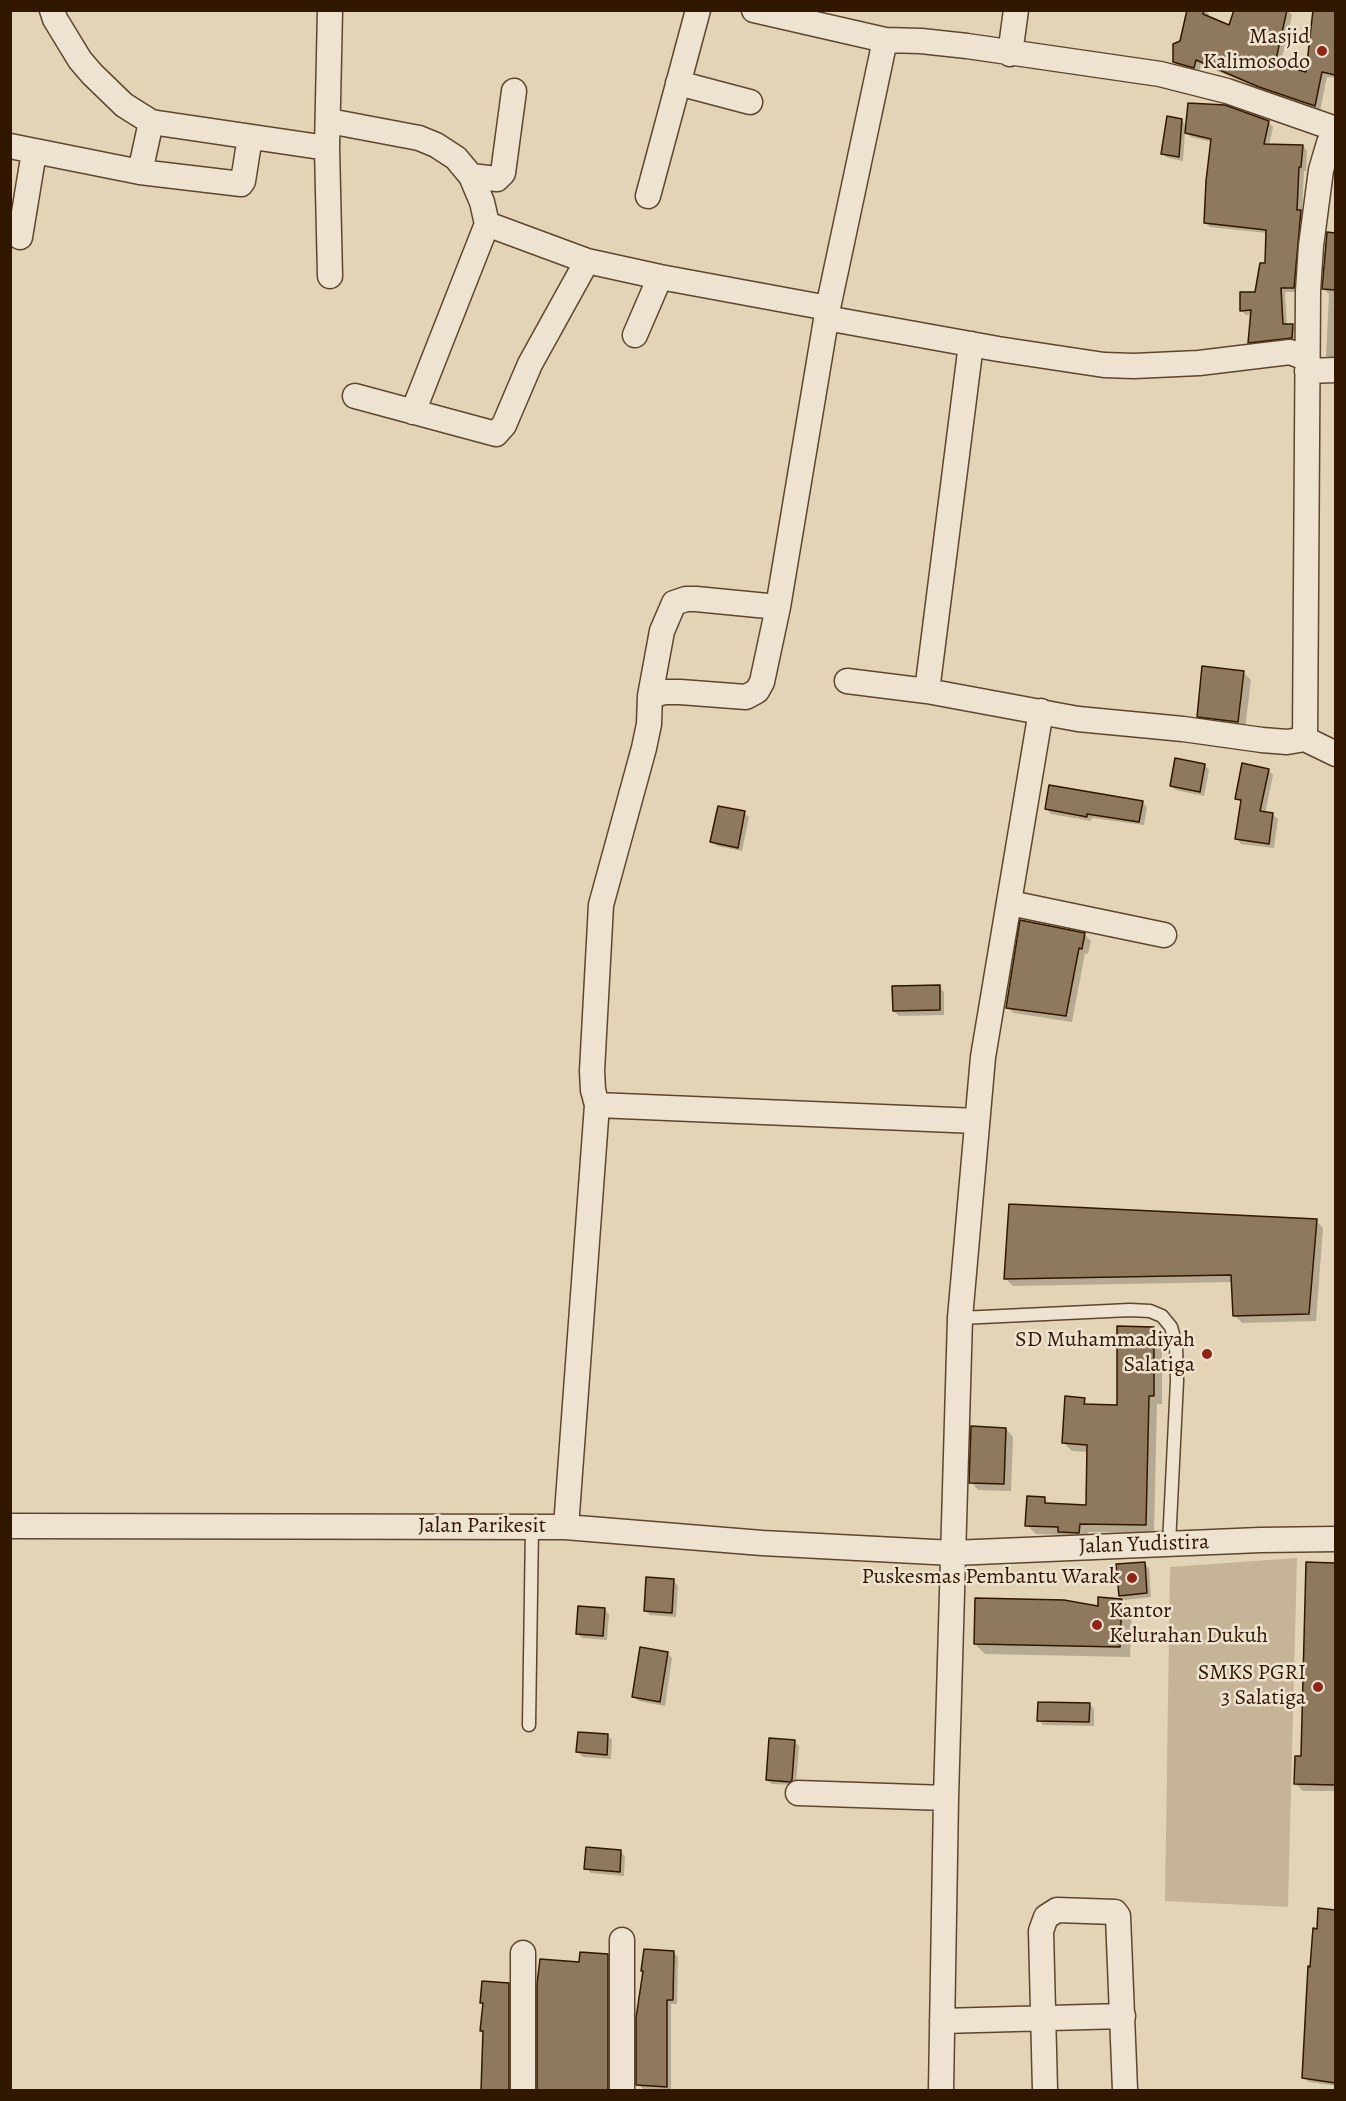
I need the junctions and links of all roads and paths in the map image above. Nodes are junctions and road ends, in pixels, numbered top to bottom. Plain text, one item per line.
1 (52, 10) edge
2 (330, 10) edge
3 (698, 10) edge
4 (753, 10) edge
5 (1016, 10) edge
6 (885, 40) junction
7 (1010, 54) junction
8 (678, 83) junction
9 (514, 91) dead end
10 (750, 102) dead end
11 (329, 121) junction
12 (151, 122) junction
13 (1335, 129) edge
14 (250, 137) junction
15 (10, 146) edge
16 (327, 148) junction
17 (34, 152) junction
18 (140, 172) junction
19 (471, 176) junction
20 (648, 196) dead end
21 (487, 224) junction
22 (20, 237) dead end
23 (587, 261) junction
24 (330, 276) dead end
25 (660, 278) junction
26 (827, 313) junction
27 (635, 335) dead end
28 (971, 344) junction
29 (1307, 364) junction
30 (1335, 370) edge
31 (355, 396) dead end
32 (413, 412) junction
33 (778, 607) junction
34 (848, 681) dead end
35 (927, 691) junction
36 (650, 696) junction
37 (1041, 711) junction
38 (1305, 739) junction
39 (1335, 754) edge
40 (1010, 903) junction
41 (1164, 935) dead end
42 (597, 1105) junction
43 (977, 1121) junction
44 (960, 1318) junction
45 (10, 1527) edge
46 (532, 1527) junction
47 (566, 1527) junction
48 (1335, 1539) edge
49 (1169, 1544) junction
50 (953, 1553) junction
51 (529, 1725) dead end
52 (798, 1793) dead end
53 (946, 1798) junction
54 (622, 1940) dead end
55 (523, 1953) dead end
56 (1123, 2016) junction
57 (1044, 2018) junction
58 (942, 2021) junction
59 (523, 2091) edge
60 (622, 2091) edge
61 (941, 2091) edge
62 (1045, 2091) edge
63 (1125, 2091) edge

1 - 12 street
2 - 11 street
3 - 8 street
4 - 6 street
5 - 7 street
6 - 7 street
6 - 26 street
7 - 13 street
8 - 10 street
8 - 20 street
9 - 19 street
11 - 16 street
11 - 19 street
12 - 14 street
12 - 18 street
13 - 29 street
14 - 16 street
14 - 18 street
15 - 17 street
16 - 24 street
17 - 18 street
17 - 22 street
19 - 21 street
21 - 23 street
21 - 32 street
23 - 25 street
23 - 32 street
25 - 26 street
25 - 27 street
26 - 28 street
26 - 33 street
28 - 29 street
28 - 35 street
29 - 30 street
29 - 38 street
31 - 32 street
33 - 36 street
33 - 36 street
34 - 35 street
35 - 37 street
36 - 42 street
37 - 38 street
37 - 40 street
38 - 39 street
40 - 41 street
40 - 43 street
42 - 43 street
42 - 47 street
43 - 44 street
44 - 49 lane
44 - 50 street
45 - 46 street, Jalan Parikesit
46 - 47 street, Jalan Parikesit
46 - 51 lane
47 - 50 street, Jalan Parikesit
48 - 49 street, Jalan Yudistira
49 - 50 street, Jalan Yudistira
50 - 53 street
52 - 53 street
53 - 58 street
54 - 60 street
55 - 59 street
56 - 57 street
56 - 57 street
56 - 63 street
57 - 58 street
57 - 62 street
58 - 61 street

